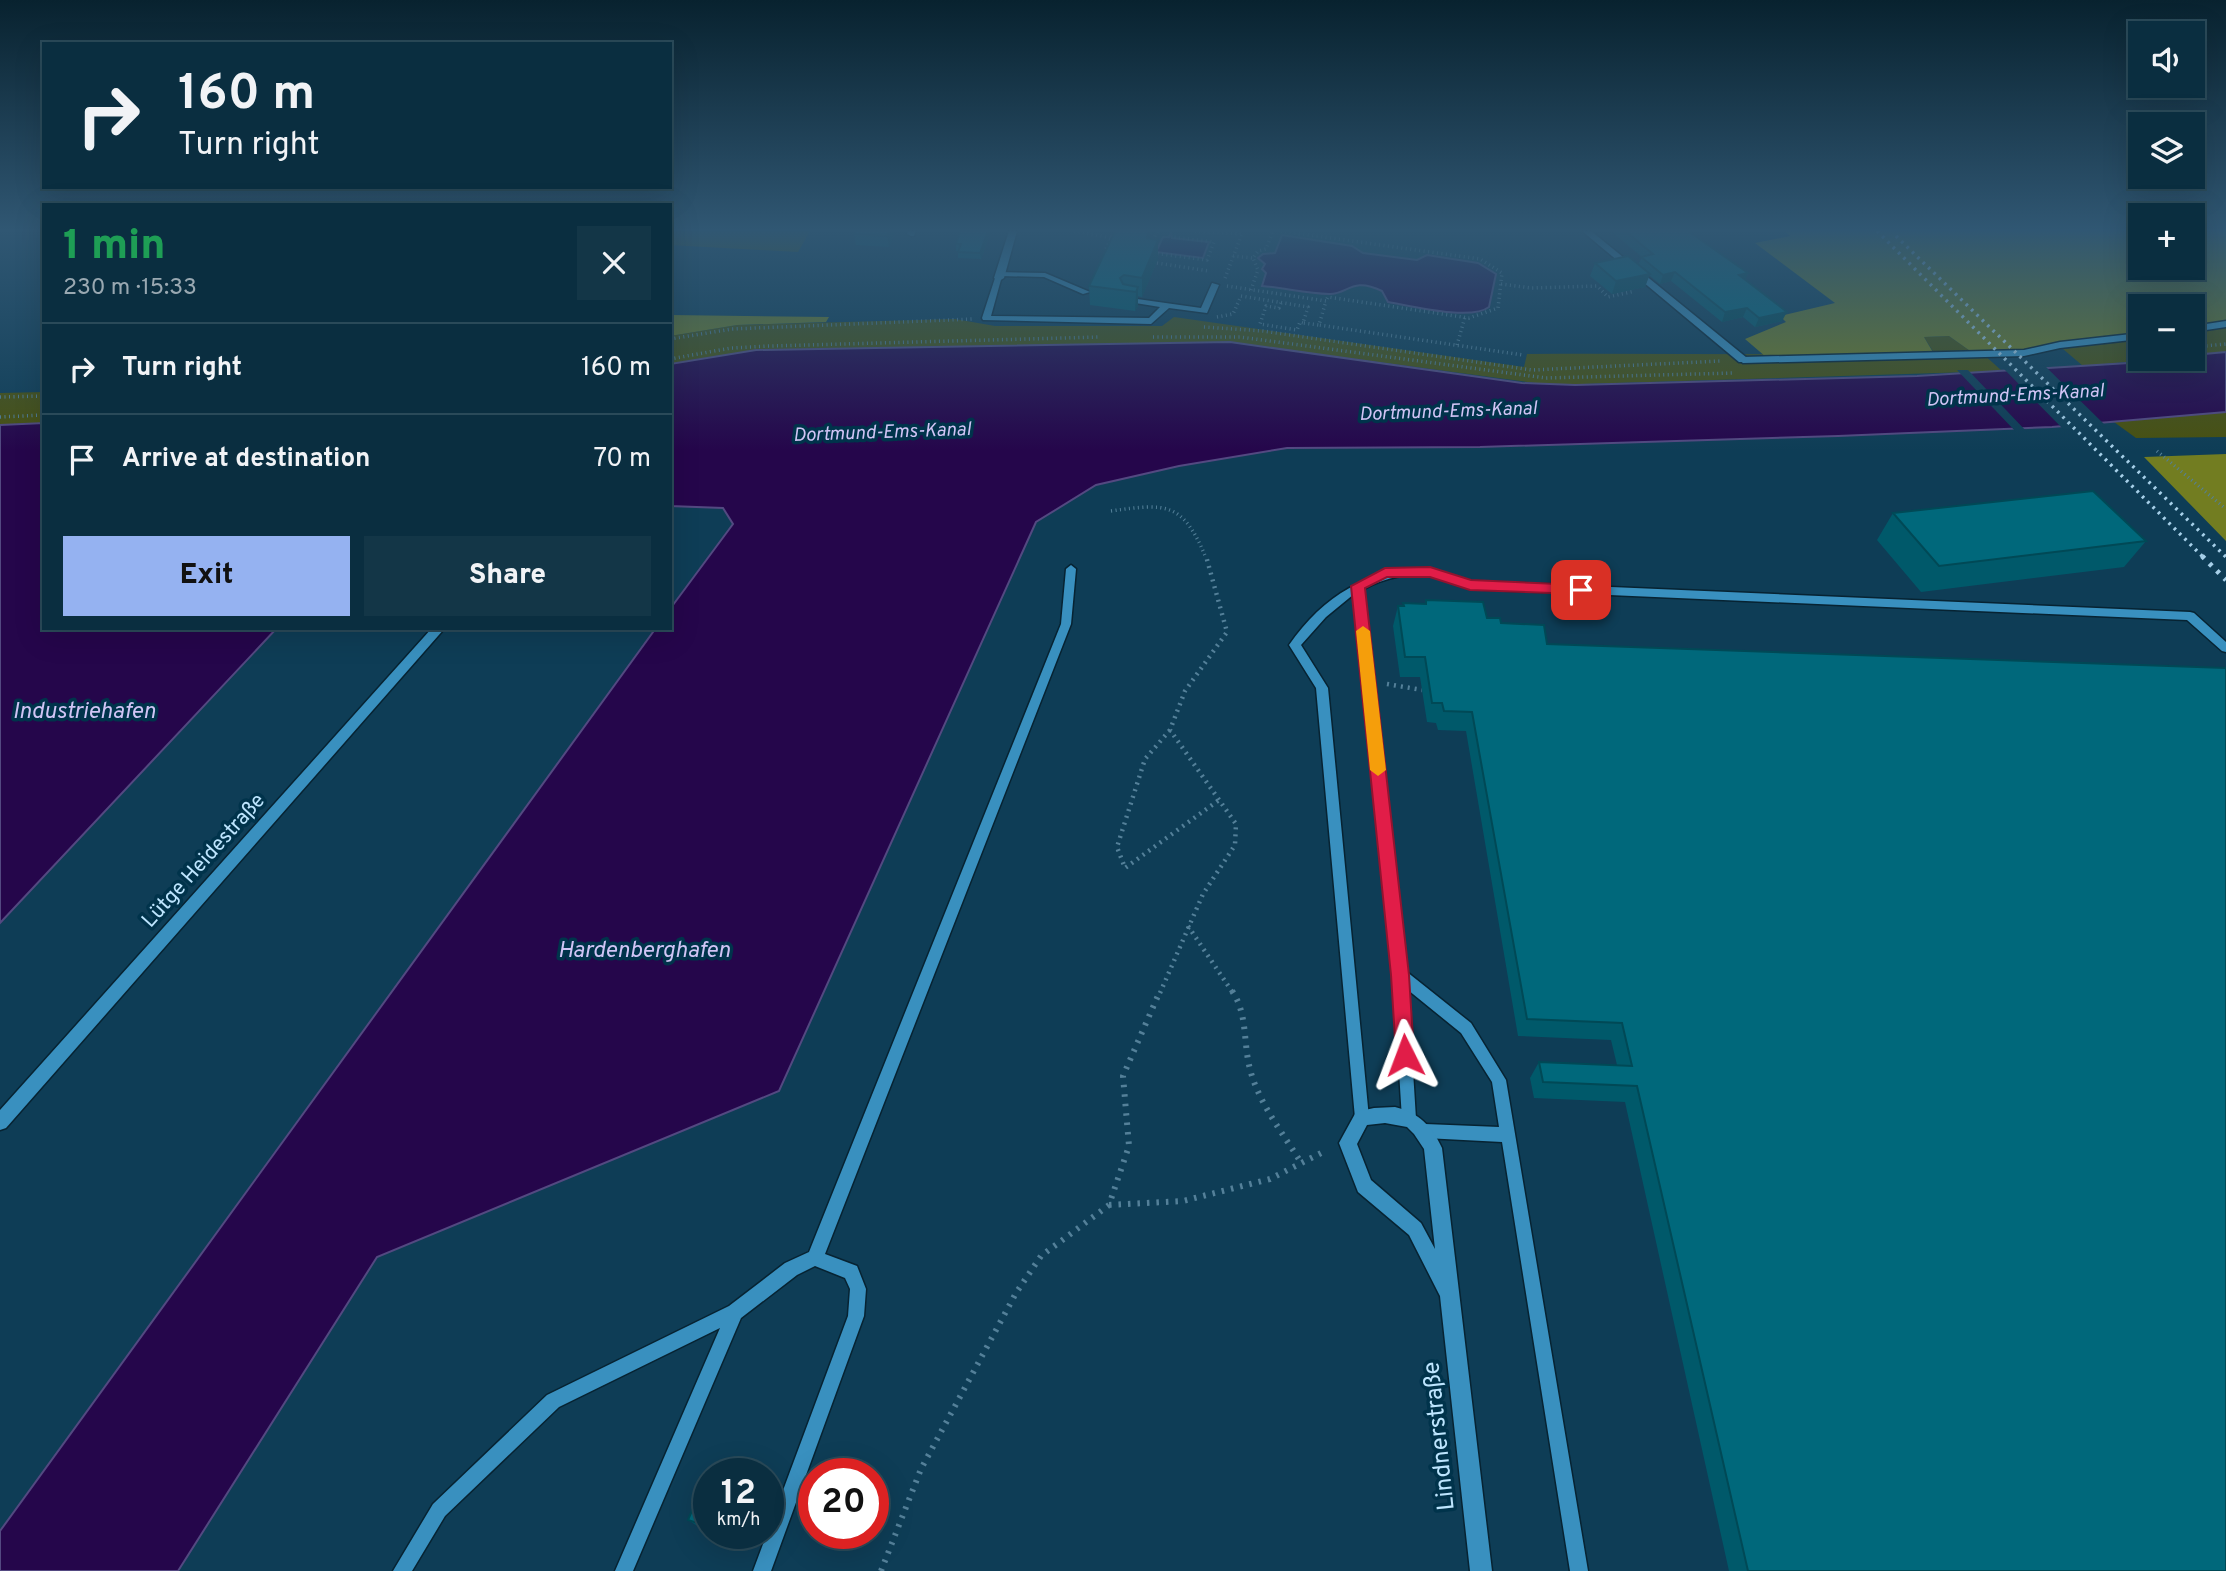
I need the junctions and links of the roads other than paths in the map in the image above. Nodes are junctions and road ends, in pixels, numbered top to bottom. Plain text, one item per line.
1 (991, 304) edge
2 (1156, 304) edge
3 (1208, 304) edge
4 (1675, 304) edge
5 (1166, 306) junction
6 (2226, 324) edge
7 (2205, 327) edge
8 (2128, 337) edge
9 (1743, 360) joint
10 (1071, 569) dead end
11 (1358, 586) junction
12 (437, 630) edge
13 (2226, 648) edge
14 (1400, 975) junction
15 (1362, 1118) junction
16 (1409, 1119) junction
17 (0, 1122) edge
18 (1425, 1131) junction
19 (1508, 1135) junction
20 (815, 1258) junction
21 (1450, 1295) junction
22 (735, 1311) junction
23 (402, 1571) edge
24 (624, 1571) edge
25 (762, 1571) edge
26 (1481, 1571) edge
27 (1579, 1571) edge

1 - 5 lane
2 - 5 lane
3 - 5 lane
4 - 9 street
6 - 7 lane
8 - 9 lane
10 - 20 lane
11 - 13 lane
11 - 14 lane
11 - 15 lane
12 - 17 street, Lütge Heidestraße
14 - 16 lane
14 - 19 lane
15 - 16 street
15 - 21 street, Lindnerstraße
16 - 18 street
18 - 19 lane
18 - 21 street, Lindnerstraße
19 - 27 lane
20 - 22 lane
20 - 25 lane
21 - 26 street, Lindnerstraße
22 - 23 lane
22 - 24 lane

